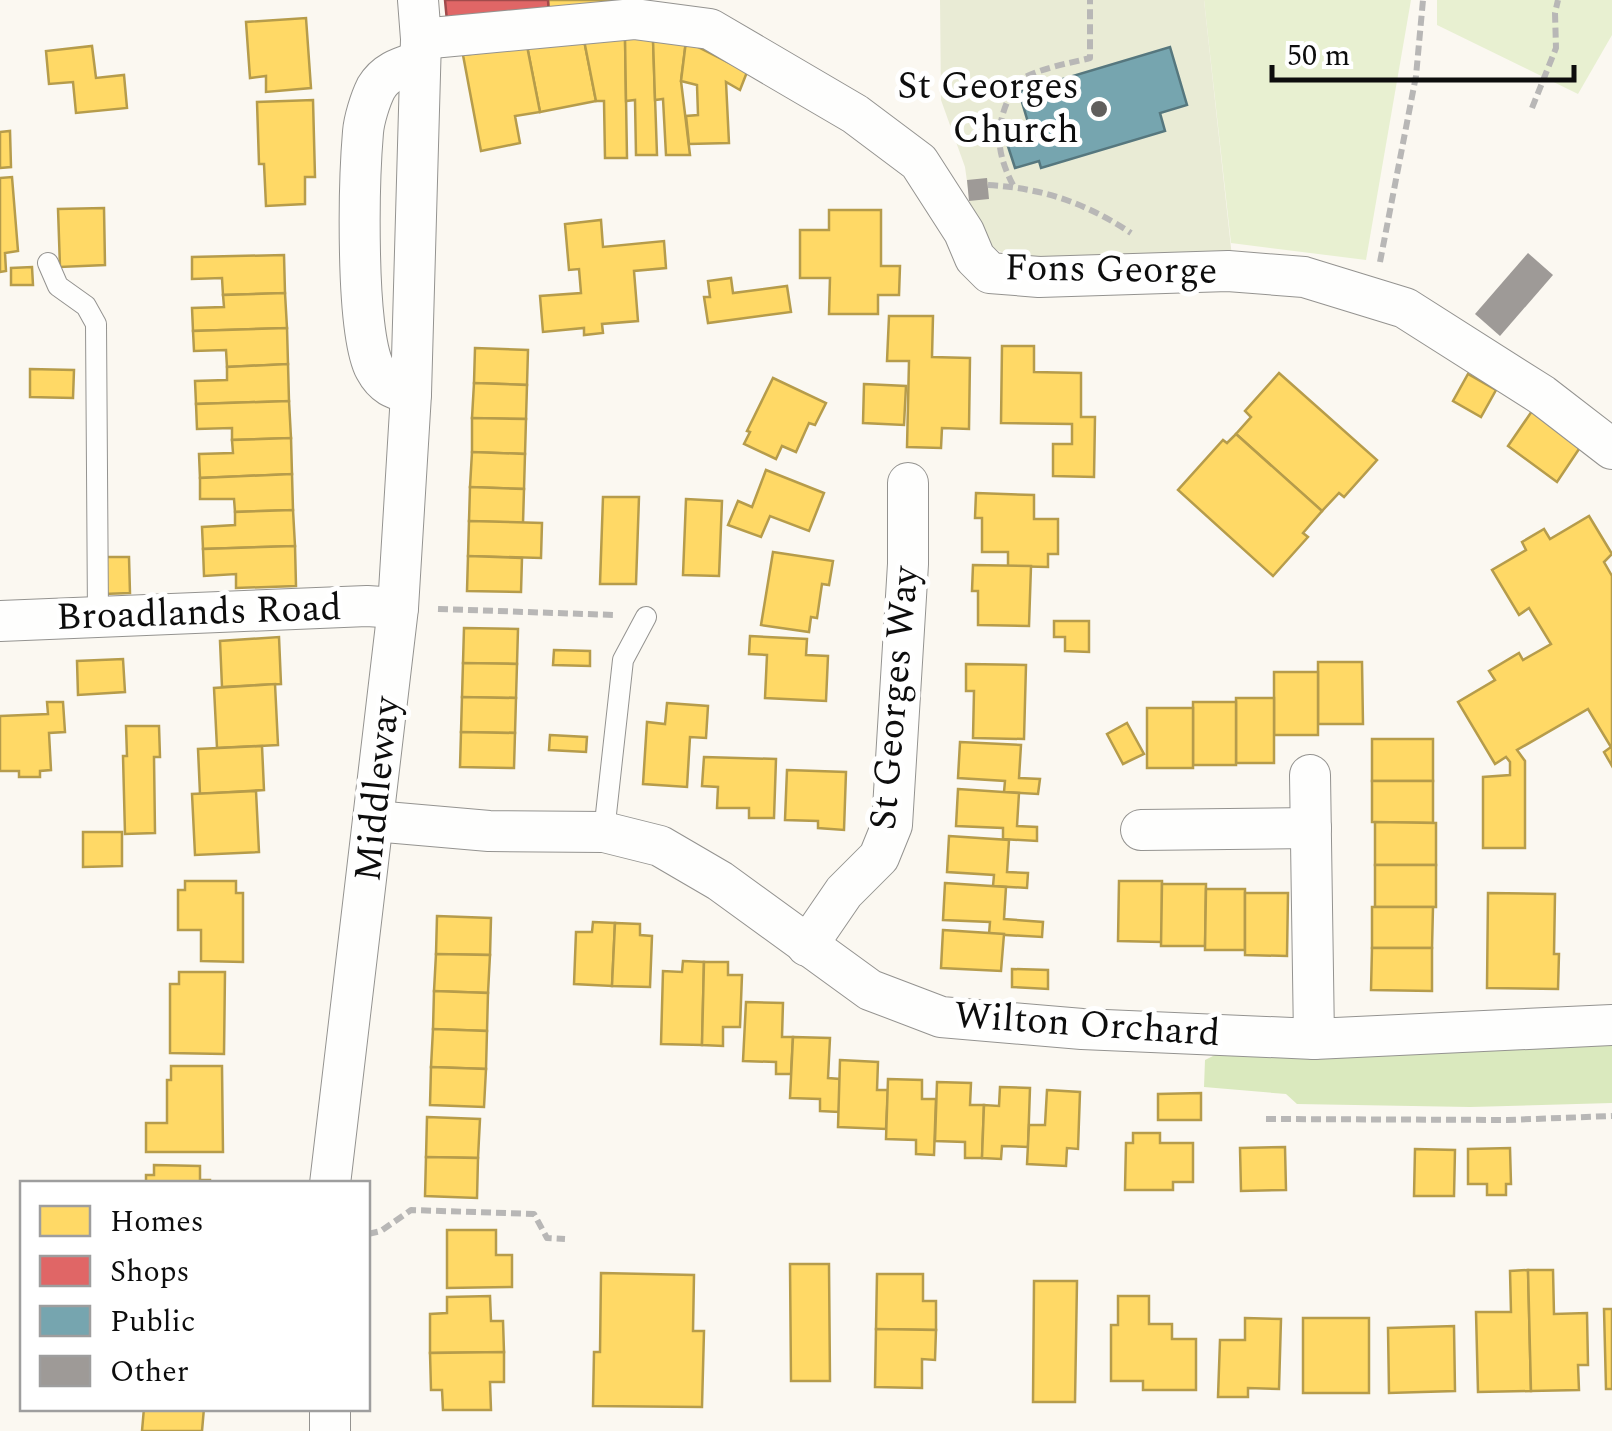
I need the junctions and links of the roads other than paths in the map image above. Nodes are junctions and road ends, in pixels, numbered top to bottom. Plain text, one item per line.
1 (419, 33) edge
2 (48, 262) dead end
3 (411, 394) junction
4 (1612, 450) edge
5 (908, 483) dead end
6 (398, 608) junction
7 (98, 616) junction
8 (646, 616) road end
9 (0, 620) edge
10 (1310, 776) dead end
11 (374, 821) junction
12 (1311, 828) junction
13 (1140, 830) dead end
14 (604, 832) junction
15 (806, 946) junction
16 (1612, 1024) edge
17 (1314, 1039) junction
18 (330, 1181) edge

1 - 3 street, Middleway
1 - 3 street
1 - 4 street, Fons George
2 - 7 lane
3 - 6 street, Middleway
5 - 15 street, St Georges Way
6 - 7 street, Broadlands Road
6 - 11 street, Middleway
7 - 9 street, Broadlands Road
8 - 14 lane
10 - 12 street
11 - 14 street, Wilton Orchard
11 - 18 street, Middleway
12 - 13 street
12 - 17 street
14 - 15 street, Wilton Orchard
15 - 17 street, Wilton Orchard
16 - 17 street, Wilton Orchard

